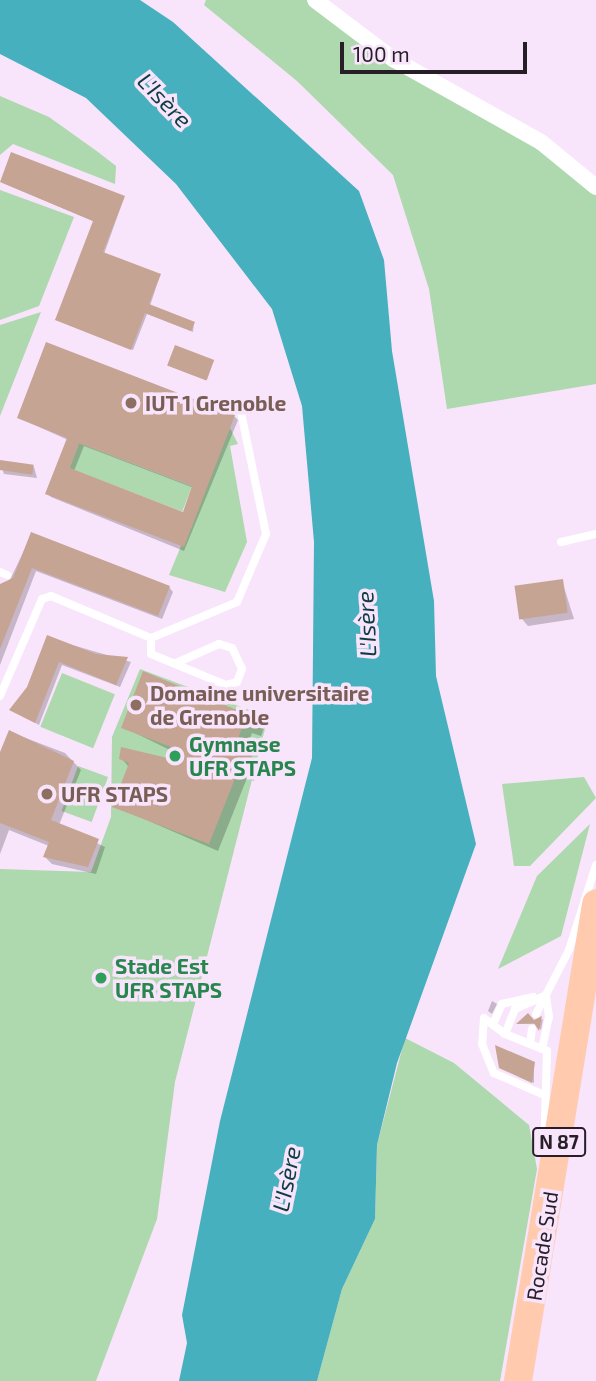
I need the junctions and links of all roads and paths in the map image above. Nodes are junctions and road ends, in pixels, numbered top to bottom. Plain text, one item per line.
1 (315, 0) edge
2 (596, 187) edge
3 (227, 402) dead end
4 (596, 534) edge
5 (561, 542) dead end
6 (151, 638) junction
7 (176, 663) junction
8 (0, 696) edge
9 (596, 865) edge
10 (596, 904) edge
11 (546, 995) junction
12 (596, 1003) edge
13 (536, 1014) dead end
14 (494, 1022) junction
15 (533, 1029) dead end
16 (505, 1034) junction
17 (530, 1044) junction
18 (542, 1049) junction
19 (542, 1094) junction
20 (525, 1378) edge

1 - 2 street
3 - 6 lane
4 - 5 lane
6 - 7 lane
6 - 8 lane
7 - 7 lane
9 - 11 lane
10 - 20 highway, Rocade Sud / N 87
11 - 13 lane
11 - 14 lane
11 - 16 lane
11 - 18 lane
12 - 20 highway, Rocade Sud / N 87
14 - 16 lane
14 - 19 lane
15 - 17 lane
16 - 17 lane
17 - 18 lane
18 - 19 lane
19 - 20 lane

